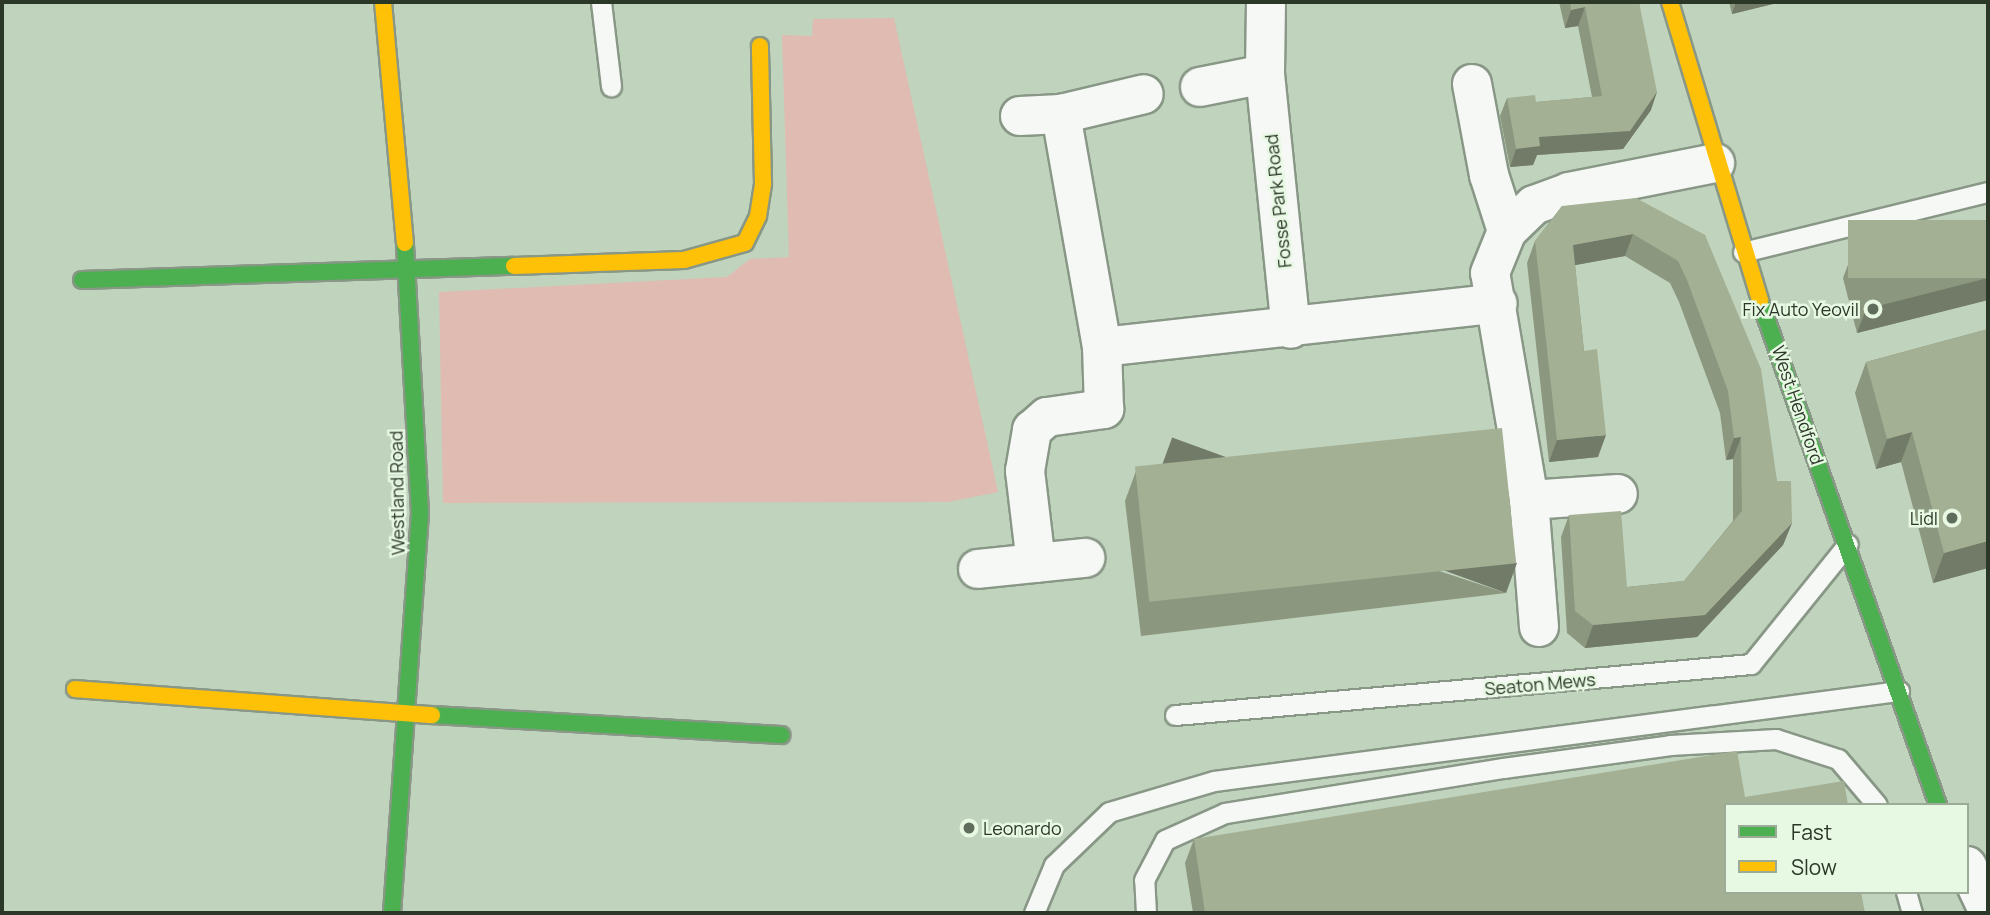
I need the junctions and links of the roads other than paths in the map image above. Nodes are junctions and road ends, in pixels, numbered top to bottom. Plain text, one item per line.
1 (383, 2) edge
2 (601, 2) edge
3 (1266, 2) edge
4 (1670, 2) edge
5 (760, 46) dead end
6 (1265, 74) junction
7 (1472, 84) dead end
8 (611, 86) dead end
9 (1200, 87) dead end
10 (1144, 94) dead end
11 (1061, 114) junction
12 (1020, 116) dead end
13 (1715, 163) junction
14 (1988, 192) edge
15 (1507, 231) junction
16 (1744, 252) junction
17 (408, 271) junction
18 (82, 280) dead end
19 (1498, 303) junction
20 (1291, 329) junction
21 (1102, 347) junction
22 (1618, 494) dead end
23 (1529, 500) junction
24 (1848, 544) junction
25 (1085, 558) dead end
26 (1036, 563) junction
27 (978, 569) dead end
28 (1539, 627) dead end
29 (75, 689) dead end
30 (1899, 691) junction
31 (408, 714) junction
32 (1175, 715) dead end
33 (782, 735) dead end
34 (1875, 803) edge
35 (1937, 803) edge
36 (1969, 870) edge
37 (1907, 894) edge
38 (1988, 910) edge
39 (391, 913) edge
40 (1034, 913) edge
41 (1146, 913) edge
42 (1912, 913) edge

1 - 17 street, Westland Road
2 - 8 lane
3 - 6 street, Fosse Park Road
4 - 13 street, West Hendford
5 - 17 street
6 - 9 street
6 - 20 street, Fosse Park Road
7 - 15 street
10 - 11 street
11 - 12 street
11 - 21 street
13 - 15 street
13 - 16 street, West Hendford
14 - 16 lane
15 - 19 street
16 - 24 street, West Hendford
17 - 18 street
17 - 31 street, Westland Road
19 - 20 street
19 - 23 street
20 - 21 street
21 - 26 street
22 - 23 street
23 - 28 street
24 - 30 street, West Hendford
24 - 32 lane, Seaton Mews
25 - 26 street
26 - 27 street
29 - 31 street
30 - 35 street, West Hendford
30 - 40 lane
31 - 33 street
31 - 39 street, Westland Road
34 - 41 lane
36 - 38 street
37 - 42 lane

